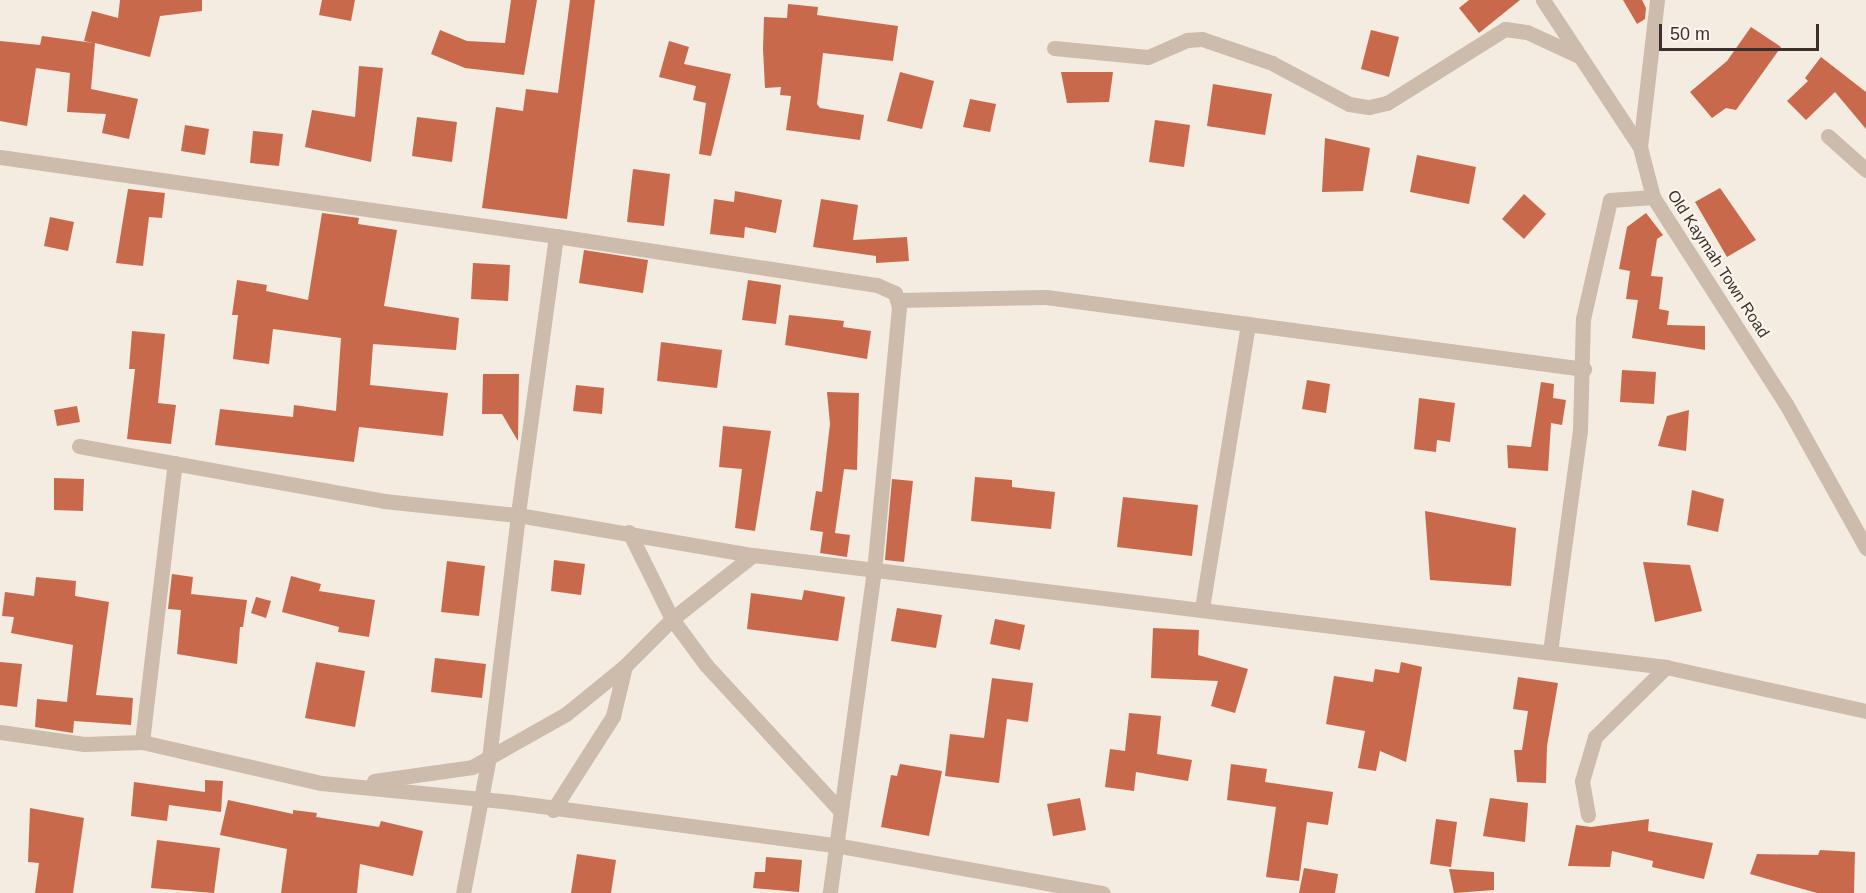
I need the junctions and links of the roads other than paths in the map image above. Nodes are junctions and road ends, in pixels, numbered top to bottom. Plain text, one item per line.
1 (1543, 0) edge
2 (1657, 0) edge
3 (1054, 48) dead end
4 (1579, 56) junction
5 (1828, 136) dead end
6 (1640, 147) junction
7 (0, 158) edge
8 (1866, 170) edge
9 (1653, 197) junction
10 (556, 236) junction
11 (898, 300) junction
12 (1248, 324) junction
13 (1584, 369) junction
14 (79, 446) dead end
15 (175, 463) junction
16 (518, 515) junction
17 (629, 532) junction
18 (1866, 548) edge
19 (753, 555) junction
20 (874, 570) junction
21 (1202, 608) junction
22 (672, 619) junction
23 (1550, 651) junction
24 (625, 666) junction
25 (1666, 667) junction
26 (1866, 711) edge
27 (0, 732) edge
28 (142, 742) junction
29 (489, 757) junction
30 (321, 783) junction
31 (478, 802) junction
32 (839, 809) junction
33 (553, 810) junction
34 (1588, 815) dead end
35 (835, 845) junction
36 (463, 893) edge
37 (830, 893) edge
38 (1103, 893) edge

1 - 4 street, Old Kaymah Town Road
2 - 6 street
3 - 4 street
4 - 6 street, Old Kaymah Town Road
5 - 8 street
6 - 9 street, Old Kaymah Town Road
7 - 10 street
9 - 13 street
9 - 18 street, Old Kaymah Town Road
10 - 11 street
10 - 16 street
11 - 12 street
11 - 20 street
12 - 13 street
12 - 21 street
13 - 23 street
14 - 15 street
15 - 16 street
15 - 28 street
16 - 17 street
16 - 29 street
17 - 19 street
17 - 22 street
19 - 20 street
19 - 22 street
20 - 21 street
20 - 32 street
21 - 23 street
22 - 24 street
22 - 32 street
23 - 25 street
24 - 29 street
24 - 33 street
25 - 26 street
25 - 34 street
27 - 28 street
28 - 30 street
29 - 30 street
29 - 31 street
30 - 31 street
31 - 33 street
31 - 36 street
32 - 35 street
33 - 35 street
35 - 37 street
35 - 38 street

